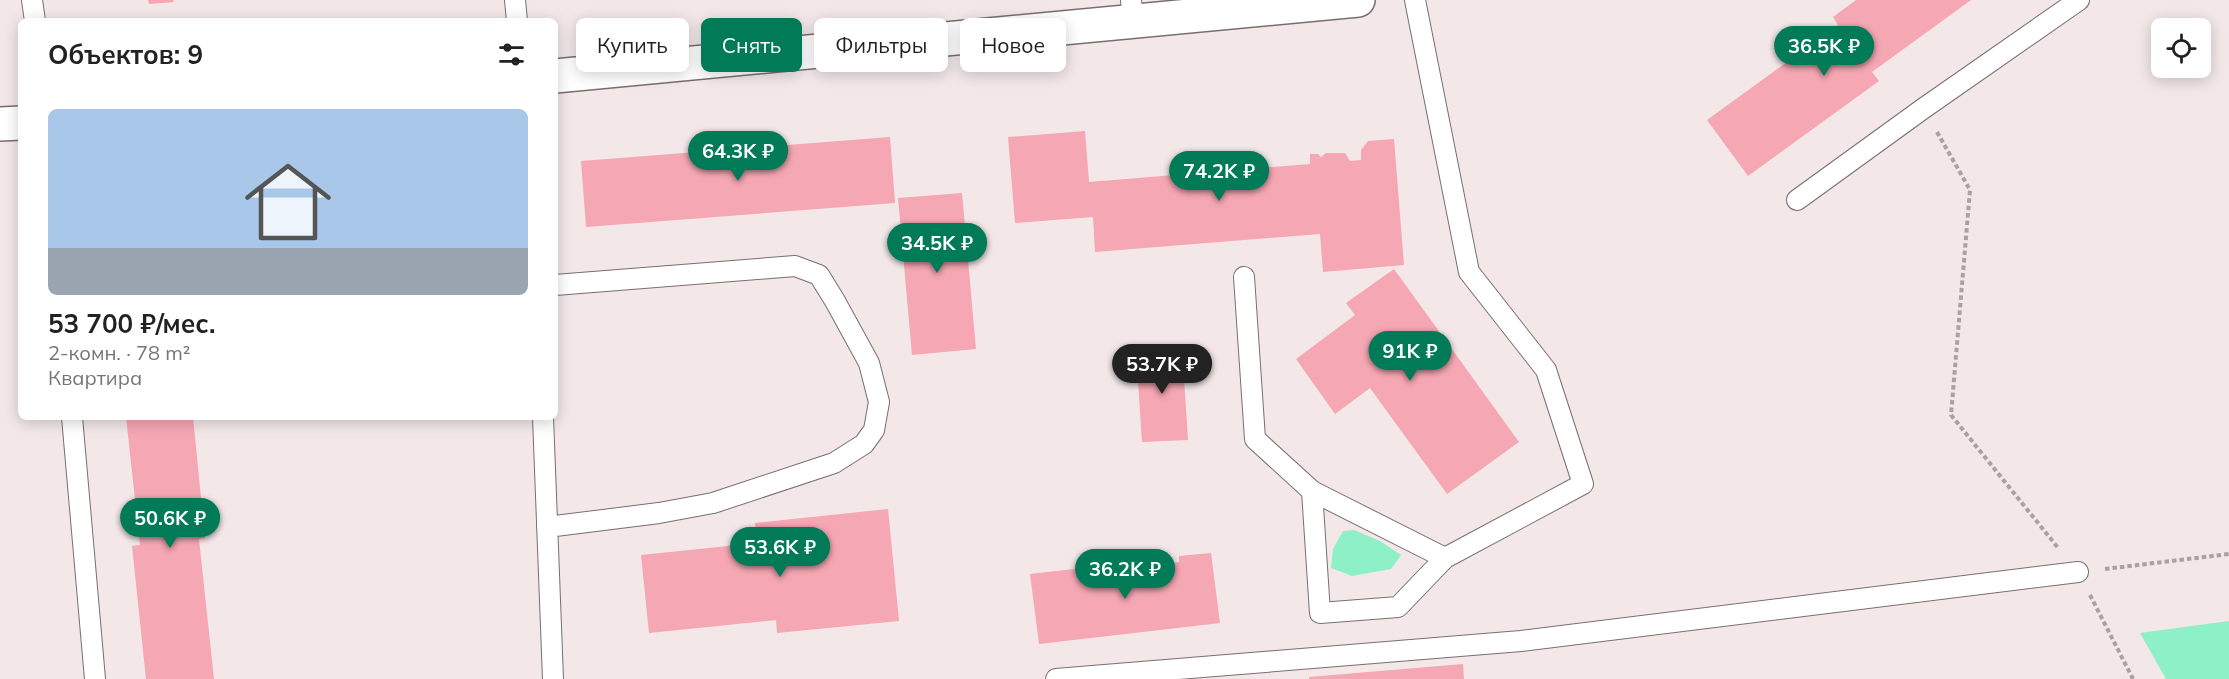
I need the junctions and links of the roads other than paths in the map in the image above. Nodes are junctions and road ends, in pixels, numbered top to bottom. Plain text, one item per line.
1 (32, 0) edge
2 (515, 0) edge
3 (1355, 0) edge
4 (1415, 0) edge
5 (2079, 0) edge
6 (1132, 11) edge
7 (34, 18) edge
8 (517, 18) edge
9 (558, 76) edge
10 (18, 123) edge
11 (0, 124) edge
12 (1797, 200) dead end
13 (1244, 277) dead end
14 (558, 285) edge
15 (72, 420) edge
16 (543, 420) edge
17 (1312, 490) junction
18 (547, 527) junction
19 (1445, 558) junction
20 (2078, 572) road end
21 (95, 679) edge
22 (553, 679) edge
23 (1056, 679) edge
24 (1063, 679) edge

1 - 7 lane
2 - 8 lane
3 - 6 street
4 - 19 lane
5 - 12 lane
6 - 9 street
10 - 11 street
13 - 17 lane
14 - 18 lane
15 - 21 lane
16 - 18 lane
17 - 19 lane
17 - 19 lane
18 - 22 lane
20 - 24 lane
23 - 24 lane

